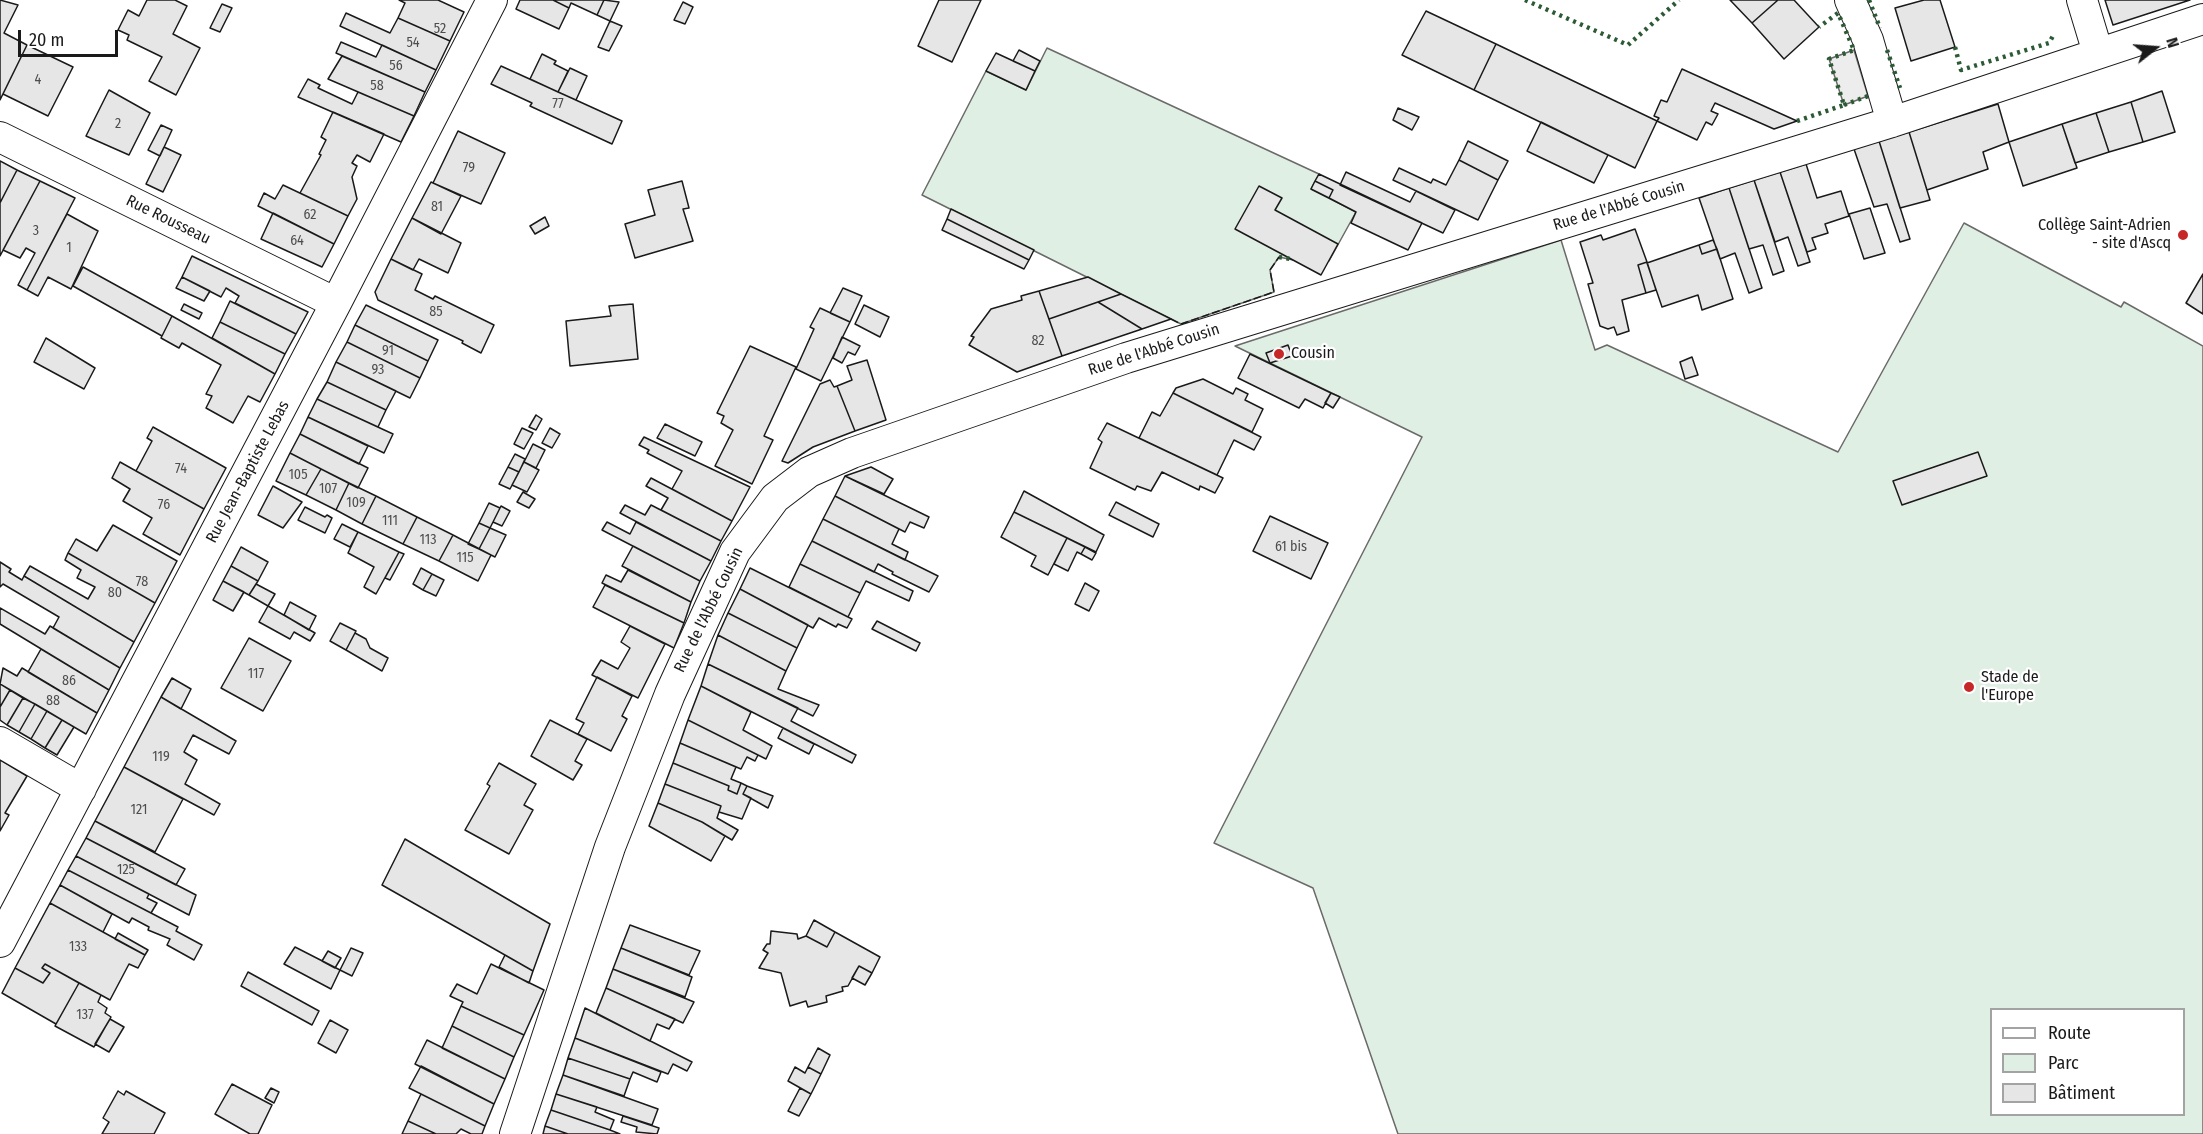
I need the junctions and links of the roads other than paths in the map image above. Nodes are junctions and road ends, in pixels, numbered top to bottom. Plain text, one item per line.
1 (492, 0) edge
2 (1850, 0) edge
3 (2082, 0) edge
4 (2203, 19) edge
5 (2098, 53) junction
6 (1893, 122) junction
7 (0, 137) edge
8 (336, 303) junction
9 (0, 742) edge
10 (81, 789) junction
11 (0, 942) edge
12 (515, 1134) edge

1 - 8 street, Rue Jean-Baptiste Lebas
2 - 6 street
3 - 5 street
4 - 5 street, Rue de l'Abbé Cousin
5 - 6 street, Rue de l'Abbé Cousin
6 - 12 street, Rue de l'Abbé Cousin
7 - 8 street, Rue Rousseau
8 - 10 street, Rue Jean-Baptiste Lebas
9 - 10 street
10 - 11 street, Rue Jean-Baptiste Lebas

